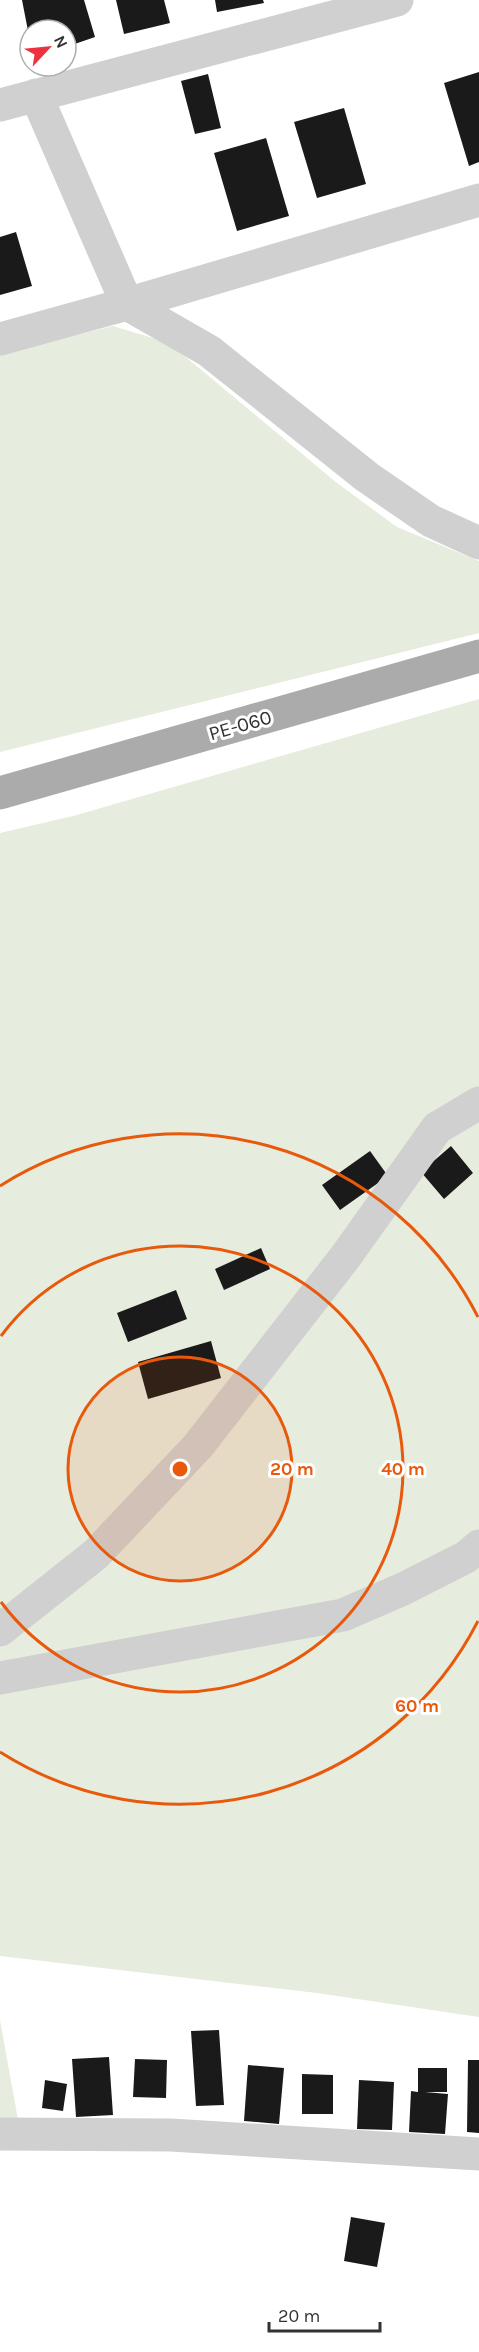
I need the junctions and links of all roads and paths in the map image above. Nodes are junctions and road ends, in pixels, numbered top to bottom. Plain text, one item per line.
1 (397, 0) edge
2 (36, 95) junction
3 (0, 105) edge
4 (479, 200) edge
5 (127, 304) junction
6 (0, 339) edge
7 (479, 543) edge
8 (479, 656) edge
9 (0, 793) edge
10 (479, 1103) edge
11 (479, 1546) edge
12 (0, 1630) edge
13 (0, 1678) edge
14 (0, 2134) edge
15 (479, 2154) edge

1 - 2 street
2 - 3 street
2 - 5 street
4 - 5 street
5 - 6 street
5 - 7 street
8 - 9 main road, PE-060 / PE-060
10 - 12 street
11 - 13 street
14 - 15 street

